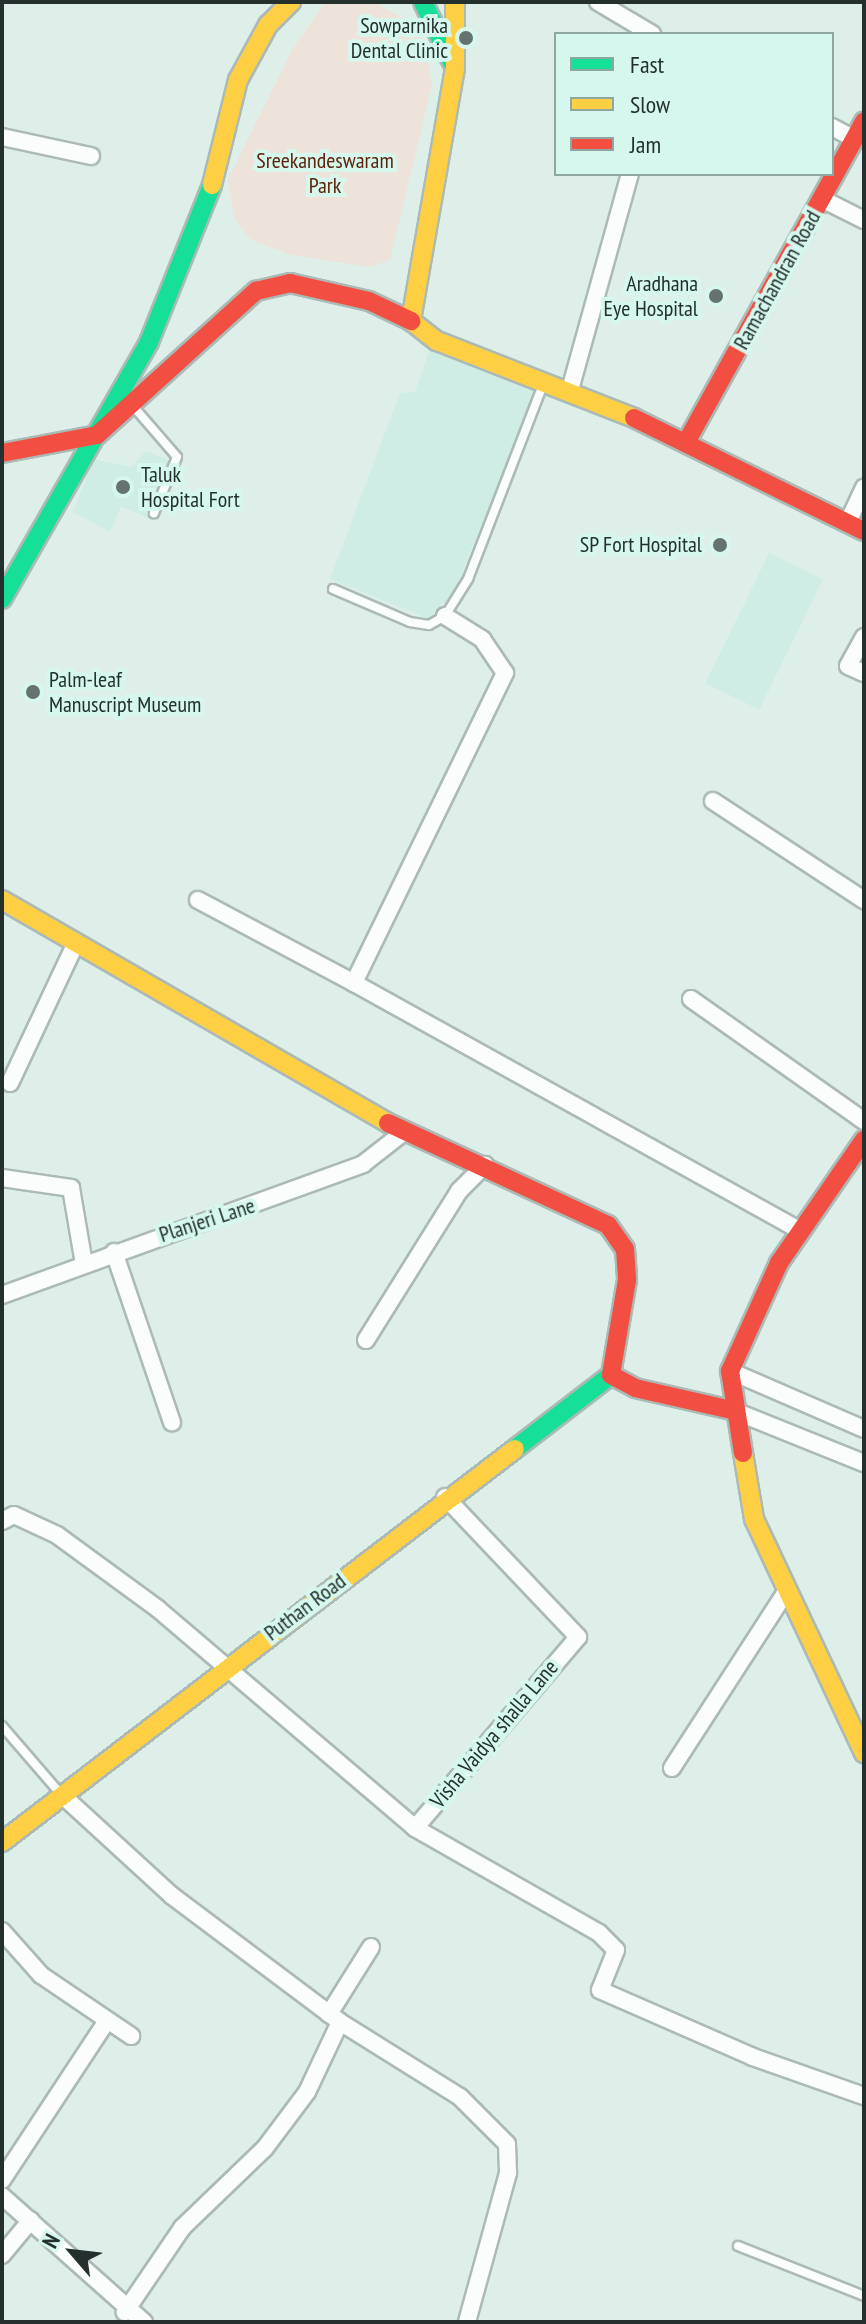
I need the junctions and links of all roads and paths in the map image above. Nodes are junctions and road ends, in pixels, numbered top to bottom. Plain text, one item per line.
1 (291, 2) edge
2 (423, 2) edge
3 (455, 2) edge
4 (598, 2) edge
5 (649, 32) edge
6 (455, 68) junction
7 (864, 121) edge
8 (834, 128) edge
9 (2, 137) edge
10 (855, 139) junction
11 (91, 156) dead end
12 (629, 176) edge
13 (822, 199) junction
14 (864, 220) edge
15 (411, 321) junction
16 (545, 380) junction
17 (570, 390) junction
18 (132, 405) junction
19 (97, 435) junction
20 (688, 439) junction
21 (2, 453) edge
22 (864, 487) edge
23 (154, 513) dead end
24 (856, 527) edge
25 (6, 588) edge
26 (333, 589) dead end
27 (445, 616) junction
28 (864, 637) edge
29 (864, 673) edge
30 (713, 801) dead end
31 (2, 900) edge
32 (198, 900) dead end
33 (864, 900) edge
34 (76, 943) junction
35 (354, 983) junction
36 (691, 999) dead end
37 (10, 1083) dead end
38 (864, 1121) edge
39 (404, 1132) junction
40 (864, 1140) edge
41 (485, 1165) junction
42 (2, 1178) edge
43 (801, 1231) junction
44 (114, 1252) junction
45 (84, 1264) junction
46 (2, 1295) edge
47 (366, 1340) dead end
48 (730, 1371) junction
49 (611, 1375) junction
50 (732, 1410) junction
51 (172, 1422) dead end
52 (864, 1429) edge
53 (864, 1463) edge
54 (445, 1497) junction
55 (2, 1521) edge
56 (786, 1592) junction
57 (230, 1664) junction
58 (2, 1726) edge
59 (862, 1745) edge
60 (672, 1768) dead end
61 (62, 1795) junction
62 (415, 1828) junction
63 (2, 1842) edge
64 (2, 1931) edge
65 (371, 1947) dead end
66 (334, 2018) junction
67 (106, 2022) junction
68 (131, 2036) dead end
69 (864, 2096) edge
70 (2, 2180) edge
71 (2, 2196) edge
72 (31, 2220) junction
73 (738, 2246) dead end
74 (2, 2255) edge
75 (864, 2296) edge
76 (125, 2312) junction
77 (144, 2322) edge
78 (467, 2322) edge

1 - 19 street
2 - 6 street
3 - 6 street
4 - 5 street
6 - 15 street
7 - 10 street, Ramachandran Road
8 - 10 street
9 - 11 street
10 - 13 street, Ramachandran Road
12 - 17 street
13 - 14 street
13 - 20 street, Ramachandran Road
15 - 16 street
15 - 18 street
16 - 17 street
16 - 27 lane
17 - 20 street
18 - 19 street
18 - 23 lane
19 - 21 street
19 - 25 street
20 - 24 street
22 - 24 street
26 - 27 lane
27 - 35 street
28 - 29 street
30 - 33 street
31 - 34 street
32 - 35 street
34 - 37 street
34 - 39 street
35 - 43 street
36 - 38 street
39 - 41 street
39 - 44 street, Planjeri Lane
40 - 43 street
41 - 47 street
41 - 49 street
42 - 45 street
43 - 48 street
44 - 45 street, Planjeri Lane
44 - 51 street
45 - 46 street, Planjeri Lane
48 - 50 street
48 - 52 street
49 - 50 street
49 - 54 street, Puthan Road
50 - 53 street
50 - 56 street
54 - 57 street, Puthan Road
54 - 62 street, Visha Vaidya shalla Lane
55 - 57 street, Visha Vaidya shalla Lane
56 - 59 street
56 - 60 street
57 - 61 street, Puthan Road
57 - 62 street, Visha Vaidya shalla Lane
58 - 61 lane
61 - 63 street, Puthan Road
61 - 66 street
62 - 69 street
64 - 67 street
65 - 66 street
66 - 76 street
66 - 78 street
67 - 68 street
67 - 70 street
71 - 72 street
72 - 74 street
72 - 76 street
73 - 75 lane
76 - 77 street

